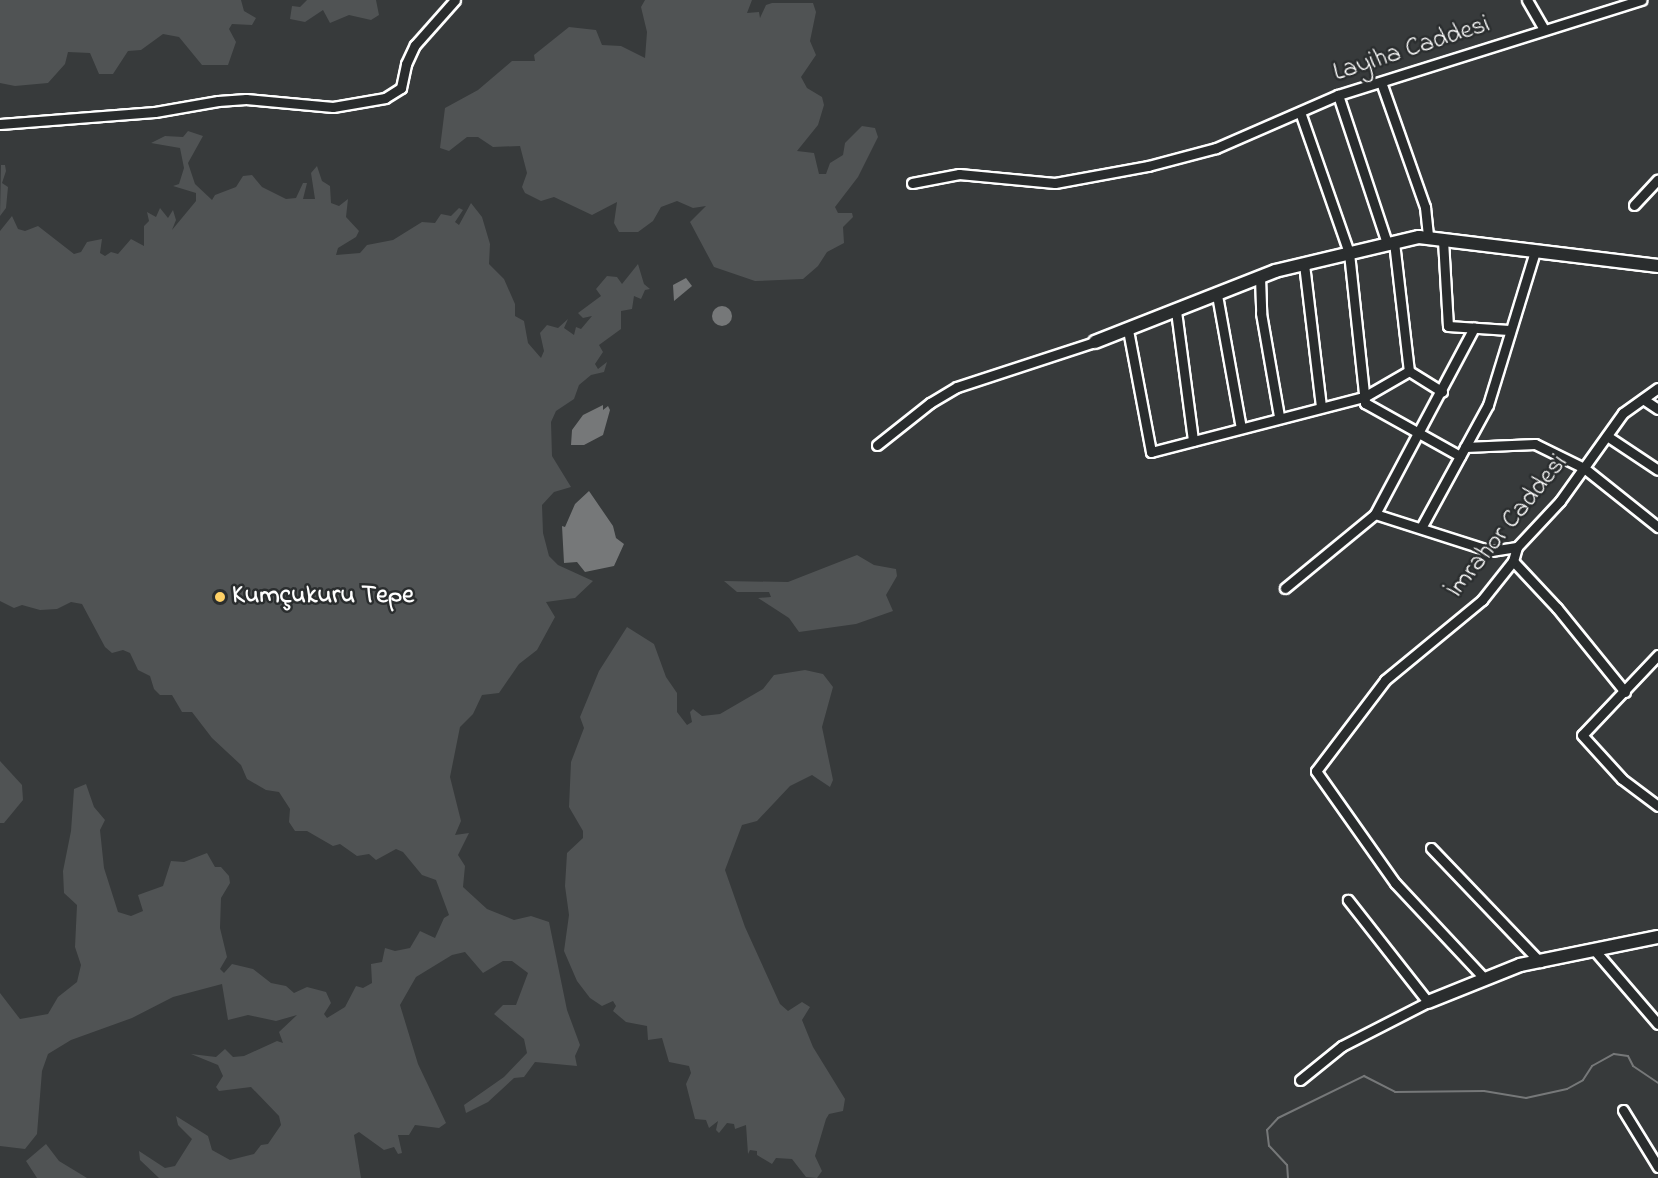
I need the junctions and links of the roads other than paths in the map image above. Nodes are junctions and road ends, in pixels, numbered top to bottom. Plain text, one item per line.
1 (454, 0) edge
2 (1527, 0) edge
3 (1641, 0) edge
4 (1544, 30) junction
5 (1381, 82) junction
6 (1338, 95) junction
7 (1300, 112) junction
8 (0, 124) edge
9 (1658, 179) edge
10 (912, 183) dead end
11 (1634, 205) dead end
12 (1428, 238) junction
13 (1443, 240) junction
14 (1391, 242) junction
15 (1534, 251) junction
16 (1349, 253) junction
17 (1304, 264) junction
18 (1658, 266) edge
19 (1260, 278) junction
20 (1216, 295) junction
21 (1176, 312) junction
22 (1474, 328) junction
23 (1128, 330) junction
24 (1509, 330) junction
25 (1095, 342) joint
26 (1408, 371) junction
27 (1658, 388) edge
28 (1442, 392) junction
29 (1364, 397) junction
30 (1643, 399) junction
31 (1322, 407) junction
32 (1658, 409) edge
33 (1279, 416) junction
34 (1241, 428) junction
35 (1418, 433) junction
36 (1606, 436) junction
37 (1193, 441) junction
38 (877, 445) dead end
39 (1463, 452) junction
40 (1584, 468) junction
41 (1658, 470) edge
42 (1375, 514) junction
43 (1422, 526) junction
44 (1658, 527) edge
45 (1517, 547) junction
46 (1513, 561) junction
47 (1285, 588) dead end
48 (1658, 655) edge
49 (1625, 692) junction
50 (1658, 806) edge
51 (1431, 848) dead end
52 (1348, 900) dead end
53 (1658, 937) edge
54 (1596, 952) junction
55 (1540, 962) junction
56 (1485, 978) junction
57 (1428, 1002) junction
58 (1658, 1024) edge
59 (1300, 1080) dead end
60 (1623, 1110) dead end
61 (1658, 1167) edge

1 - 8 street
2 - 4 street
3 - 4 street, Layiha Caddesi
4 - 5 street, Layiha Caddesi
5 - 6 street, Layiha Caddesi
5 - 12 street
6 - 7 street, Layiha Caddesi
6 - 14 street
7 - 10 street, Layiha Caddesi
7 - 16 street
9 - 11 street
12 - 13 street
12 - 14 street
13 - 15 street
13 - 22 street
14 - 16 street
14 - 26 street
15 - 18 street
15 - 24 street
16 - 17 street
16 - 29 street
17 - 19 street
17 - 31 street
19 - 20 street
19 - 33 street
20 - 21 street
20 - 34 street
21 - 23 street
21 - 37 street
22 - 24 street
22 - 28 street
23 - 25 street
23 - 37 street
24 - 39 street
25 - 38 street
26 - 28 street
26 - 29 street
27 - 30 street, İmrahor Caddesi
28 - 35 street
29 - 31 street
29 - 35 street
30 - 32 street
30 - 36 street, İmrahor Caddesi
31 - 33 street
33 - 34 street
34 - 37 street
35 - 39 street
35 - 42 street
36 - 40 street, İmrahor Caddesi
36 - 41 street
39 - 40 street
39 - 43 street
40 - 44 street
40 - 45 street, İmrahor Caddesi
42 - 43 street
42 - 47 street
43 - 45 street
45 - 46 street, İmrahor Caddesi
46 - 49 street
46 - 56 street, İmrahor Caddesi
48 - 49 street
49 - 50 street
51 - 55 street
52 - 57 street
53 - 54 street
54 - 55 street
54 - 58 street
55 - 56 street
56 - 57 street
57 - 59 street
60 - 61 street

